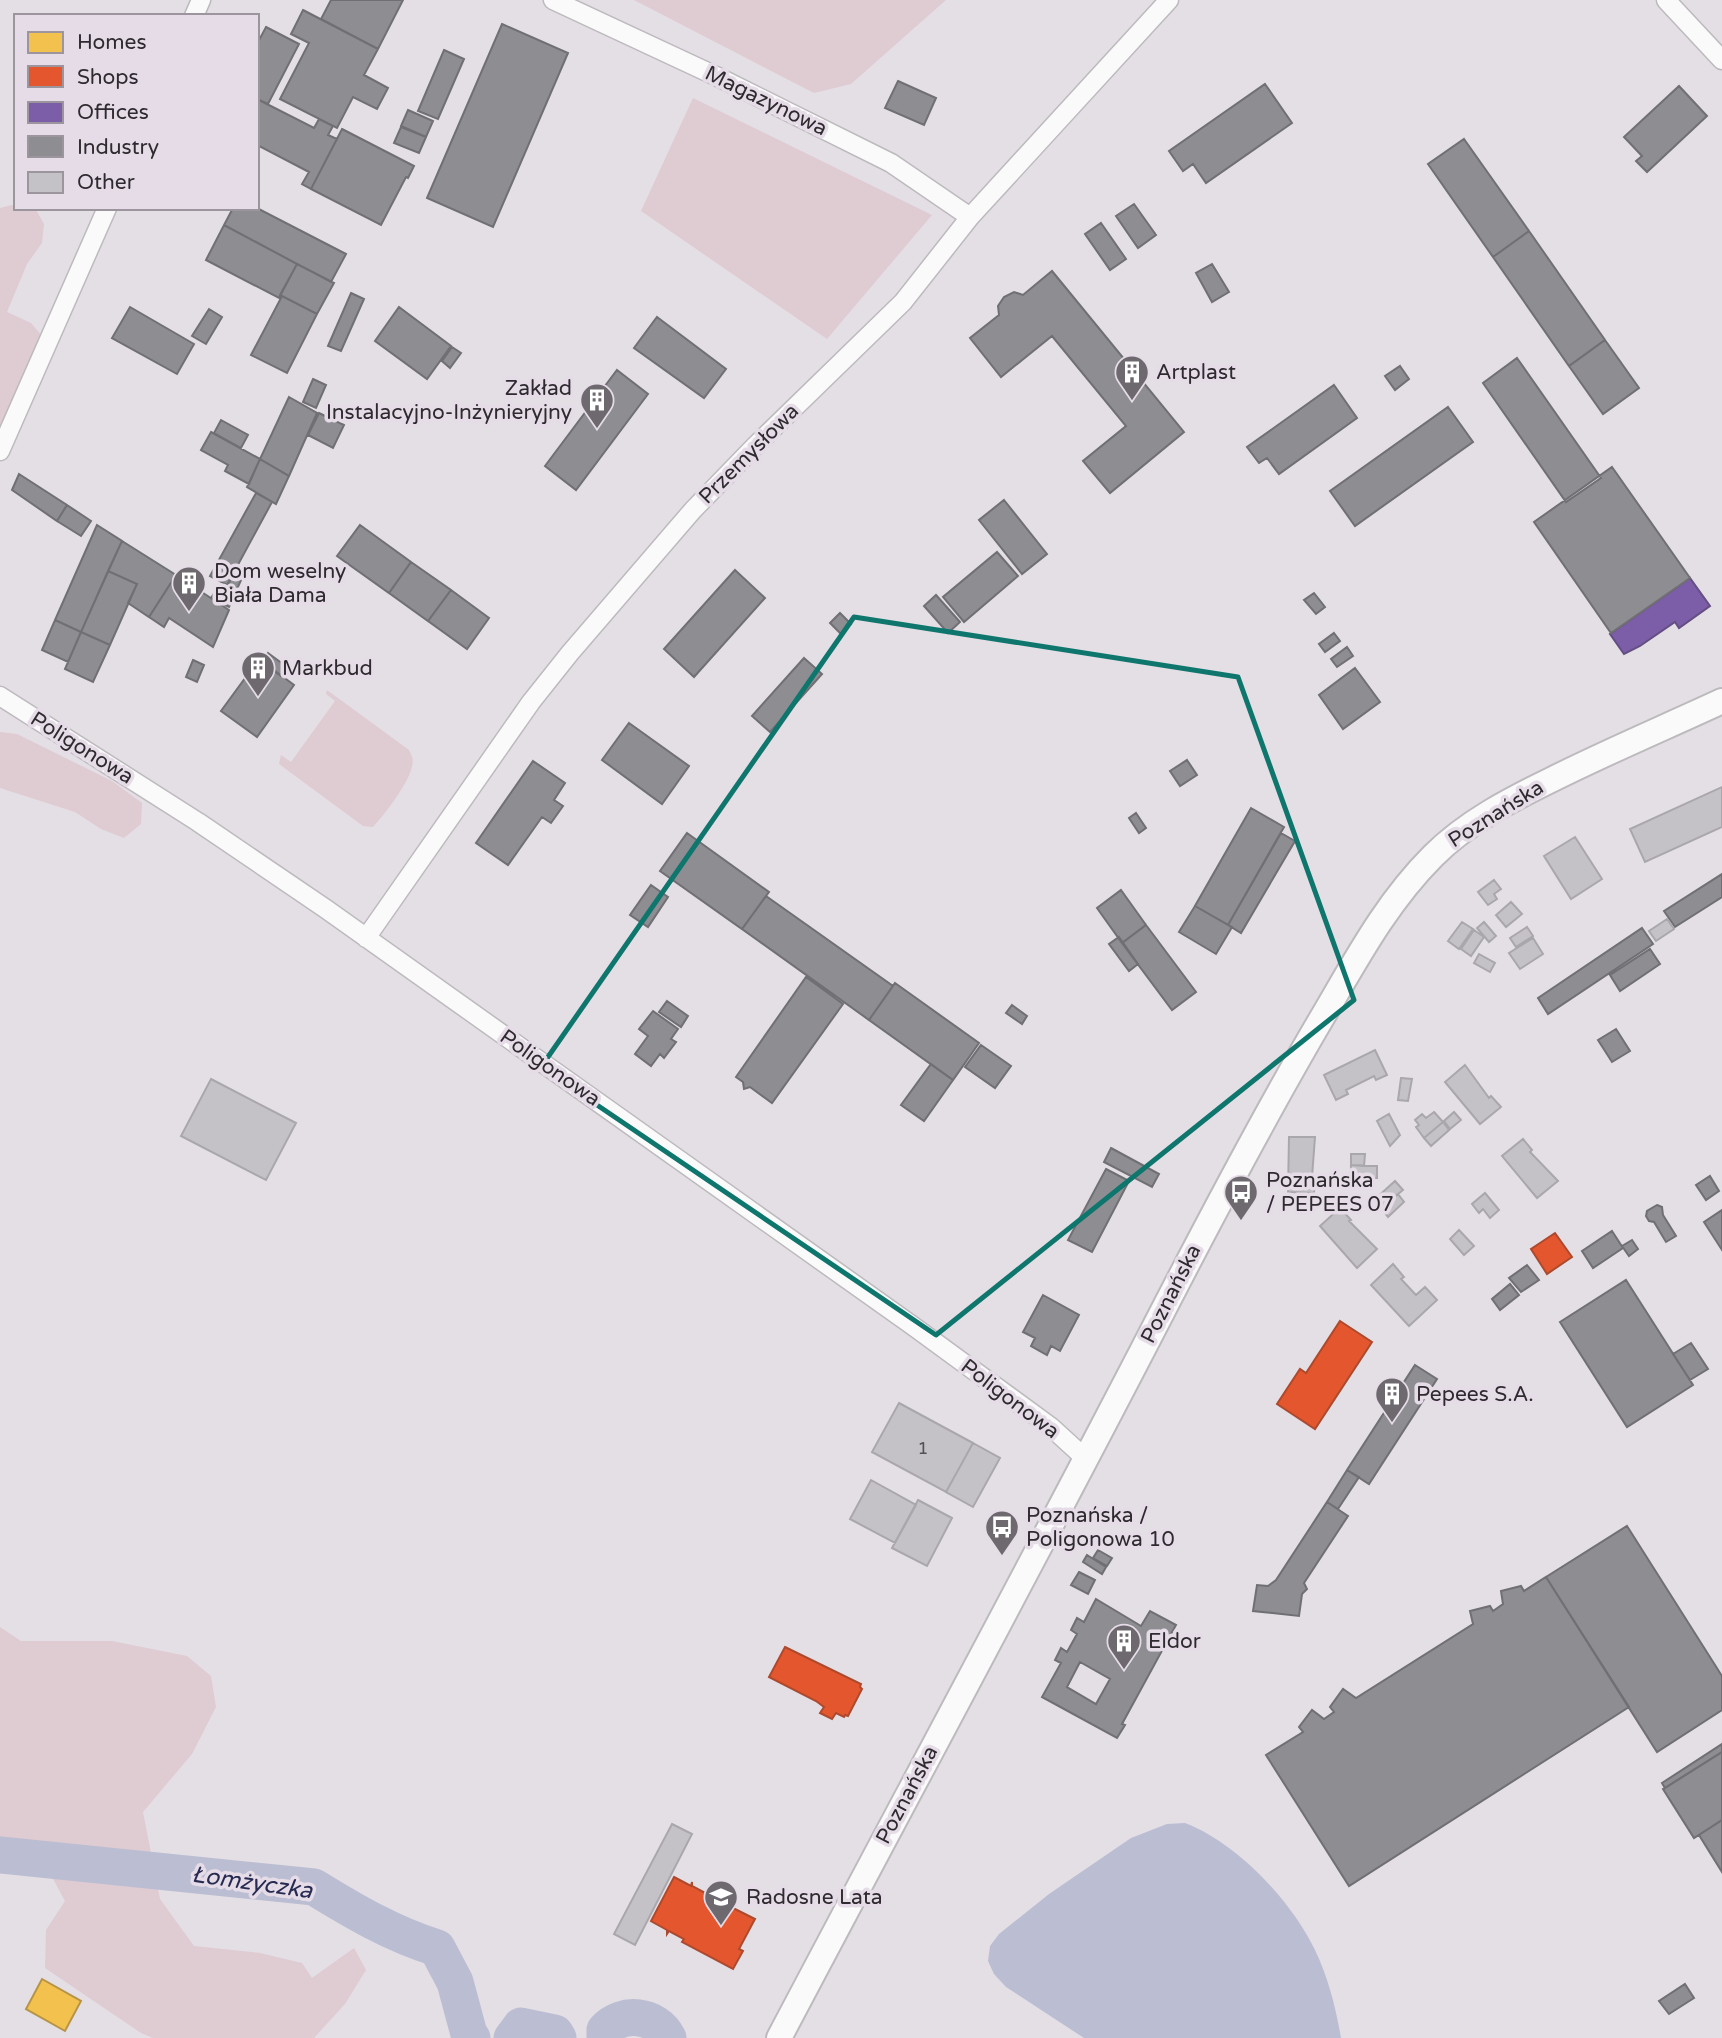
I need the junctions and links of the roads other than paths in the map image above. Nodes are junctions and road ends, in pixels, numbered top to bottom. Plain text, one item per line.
1 (553, 0) edge
2 (1169, 0) edge
3 (1666, 0) edge
4 (1722, 60) edge
5 (106, 210) edge
6 (970, 217) junction
7 (0, 451) edge
8 (0, 696) edge
9 (1722, 701) edge
10 (366, 938) junction
11 (1086, 1459) junction
12 (779, 2038) edge

1 - 6 street, Magazynowa
2 - 6 street, Przemysłowa
3 - 4 street
5 - 7 street
6 - 10 street, Przemysłowa
8 - 10 street, Poligonowa
9 - 11 main road, Poznańska
10 - 11 street, Poligonowa
11 - 12 main road, Poznańska

